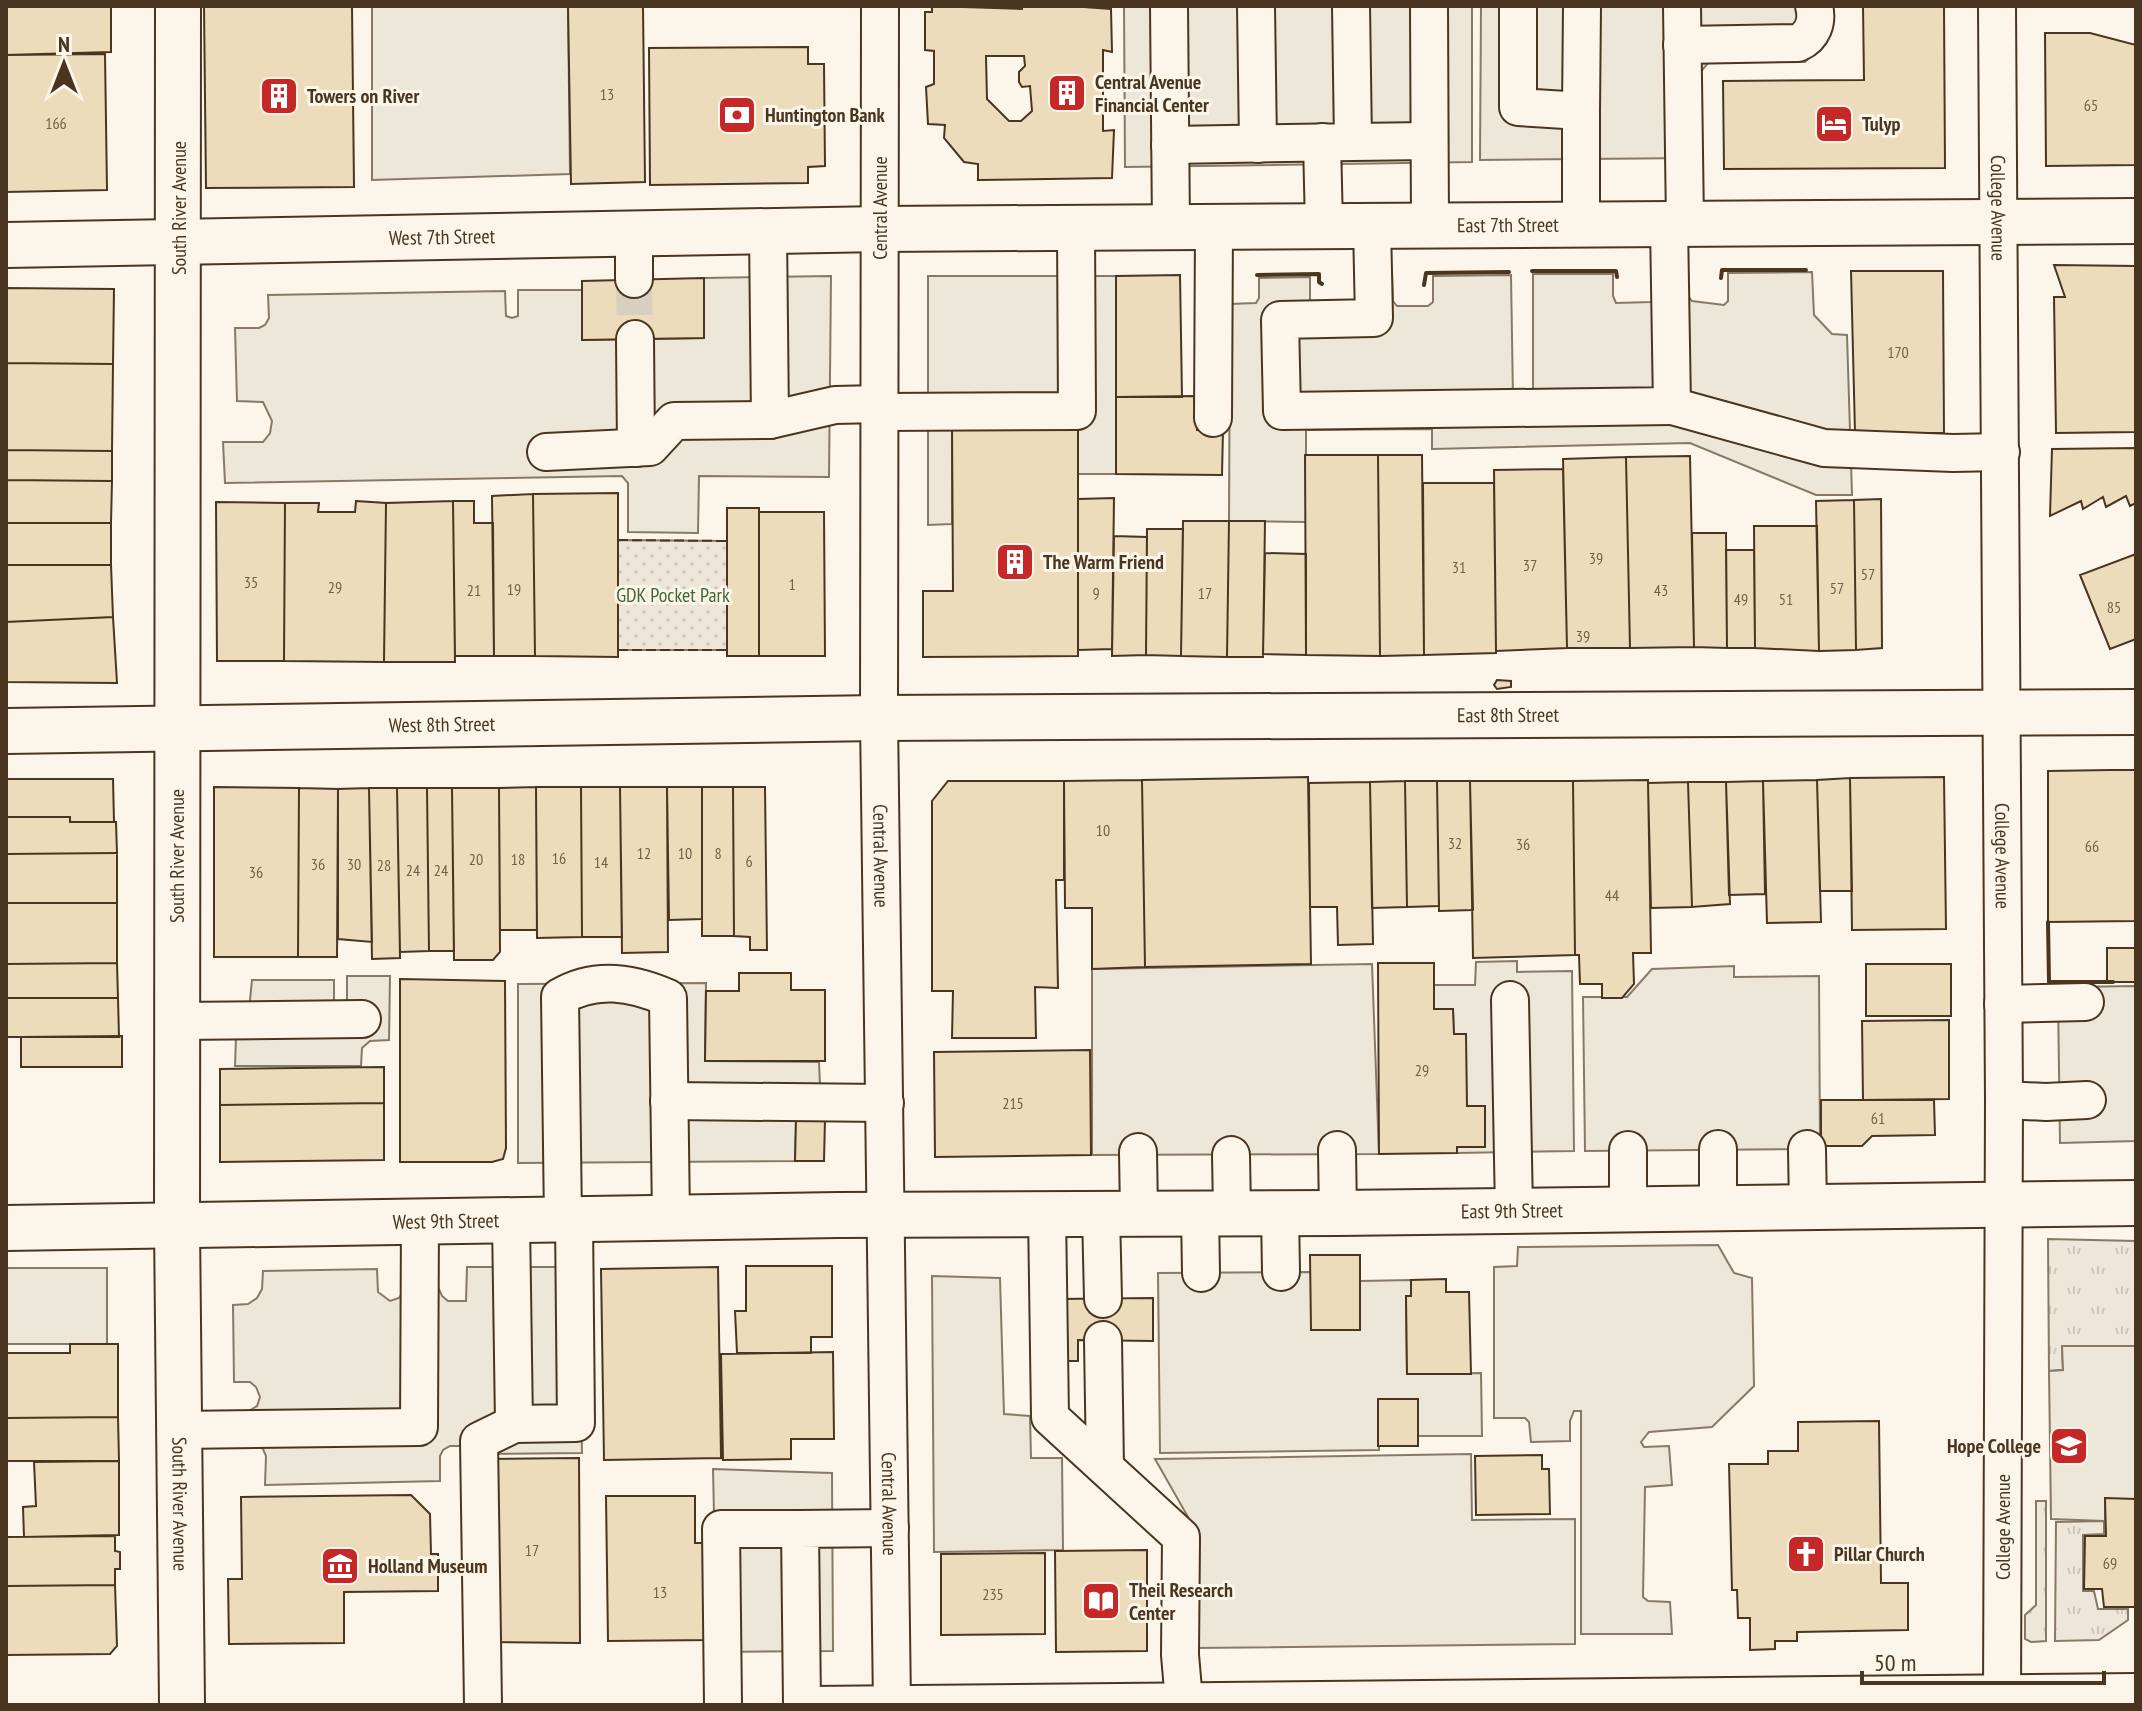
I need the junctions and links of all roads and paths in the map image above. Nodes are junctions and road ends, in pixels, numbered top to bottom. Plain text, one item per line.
1 (178, 6) edge
2 (880, 6) edge
3 (1169, 6) edge
4 (1256, 6) edge
5 (1351, 6) edge
6 (1429, 6) edge
7 (1518, 6) edge
8 (1582, 6) edge
9 (1682, 6) edge
10 (1814, 6) edge
11 (1997, 6) edge
12 (1682, 45) junction
13 (1581, 111) junction
14 (1428, 141) junction
15 (1338, 142) junction
16 (1258, 144) junction
17 (1170, 145) junction
18 (2136, 221) edge
19 (1999, 222) junction
20 (1581, 224) junction
21 (1677, 224) junction
22 (1324, 226) junction
23 (1372, 226) junction
24 (1430, 226) junction
25 (1171, 227) junction
26 (1214, 227) junction
27 (1076, 228) junction
28 (880, 229) junction
29 (768, 231) junction
30 (634, 234) junction
31 (179, 241) junction
32 (6, 245) edge
33 (634, 279) tunnel mouth
34 (635, 339) tunnel mouth
35 (1672, 406) junction
36 (879, 408) junction
37 (1213, 418) dead end
38 (770, 420) junction
39 (636, 448) junction
40 (546, 452) dead end
41 (2001, 452) junction
42 (2136, 712) edge
43 (2002, 713) junction
44 (879, 718) junction
45 (177, 730) junction
46 (6, 731) edge
47 (1510, 1000) dead end
48 (2085, 1002) dead end
49 (2003, 1004) junction
50 (362, 1019) dead end
51 (177, 1021) junction
52 (2004, 1100) junction
53 (2087, 1100) dead end
54 (669, 1101) junction
55 (885, 1103) junction
56 (1718, 1149) dead end
57 (1807, 1149) dead end
58 (1337, 1150) dead end
59 (1628, 1150) dead end
60 (1138, 1152) dead end
61 (1231, 1155) dead end
62 (2136, 1203) edge
63 (2004, 1205) junction
64 (1718, 1207) junction
65 (1808, 1207) junction
66 (1628, 1208) junction
67 (1514, 1210) junction
68 (1216, 1212) junction
69 (1280, 1212) junction
70 (1047, 1213) junction
71 (1120, 1213) junction
72 (1338, 1213) junction
73 (886, 1215) junction
74 (671, 1218) junction
75 (568, 1219) junction
76 (511, 1221) junction
77 (420, 1222) junction
78 (177, 1227) junction
79 (6, 1228) edge
80 (1281, 1272) dead end
81 (1201, 1273) dead end
82 (1103, 1299) dead end
83 (1103, 1340) dead end
84 (514, 1424) junction
85 (179, 1430) junction
86 (1105, 1467) junction
87 (890, 1528) junction
88 (800, 1529) junction
89 (2136, 1692) edge
90 (2002, 1699) edge
91 (1184, 1701) junction
92 (1146, 1703) edge
93 (892, 1704) edge
94 (182, 1705) edge
95 (483, 1705) edge
96 (723, 1705) edge
97 (802, 1705) edge
98 (810, 1705) edge

1 - 31 main road, South River Avenue
2 - 28 street, Central Avenue
3 - 17 street
4 - 16 street
5 - 15 street
6 - 14 street
7 - 13 street
8 - 13 street
9 - 12 street
10 - 12 street
11 - 19 street, College Avenue
12 - 21 street
13 - 20 street
14 - 15 street
14 - 24 street
15 - 16 street
15 - 22 street
16 - 17 street
17 - 25 street
18 - 19 main road, East 7th Street
19 - 21 main road, East 7th Street
19 - 41 street, College Avenue
20 - 21 main road, East 7th Street
20 - 24 main road, East 7th Street
21 - 35 street
22 - 23 main road, East 7th Street
22 - 26 main road, East 7th Street
23 - 24 main road, East 7th Street
23 - 35 street
25 - 26 main road, East 7th Street
25 - 27 main road, East 7th Street
26 - 37 street
27 - 28 main road, East 7th Street
27 - 36 street
28 - 29 main road, West 7th Street
28 - 36 street, Central Avenue
29 - 30 main road, West 7th Street
29 - 38 street
30 - 31 main road, West 7th Street
30 - 33 street
31 - 32 main road, West 7th Street
31 - 45 main road, South River Avenue
34 - 39 street
35 - 41 street
36 - 38 street
36 - 44 street, Central Avenue
38 - 39 street
39 - 40 street
41 - 43 street, College Avenue
42 - 43 main road, East 8th Street
43 - 44 main road, East 8th Street
43 - 49 street, College Avenue
44 - 45 main road, West 8th Street
44 - 55 street, Central Avenue
45 - 46 main road, West 8th Street
45 - 51 main road, South River Avenue
47 - 67 street
48 - 49 street
49 - 52 street, College Avenue
50 - 51 street
51 - 78 main road, South River Avenue
52 - 53 street
52 - 63 street, College Avenue
54 - 55 street
54 - 74 street
54 - 75 street
55 - 73 street, Central Avenue
56 - 64 street
57 - 65 street
58 - 72 street
59 - 66 street
60 - 71 street
61 - 68 street
62 - 63 main road, East 9th Street
63 - 65 main road, East 9th Street
63 - 90 street, College Avenue
64 - 65 main road, East 9th Street
64 - 66 main road, East 9th Street
66 - 67 main road, East 9th Street
67 - 72 main road, East 9th Street
68 - 69 main road, East 9th Street
68 - 71 main road, East 9th Street
68 - 81 street
69 - 72 main road, East 9th Street
69 - 80 street
70 - 71 main road, East 9th Street
70 - 73 main road, East 9th Street
70 - 86 street
71 - 82 street
73 - 74 main road, West 9th Street
73 - 87 street, Central Avenue
74 - 75 main road, West 9th Street
75 - 76 main road, West 9th Street
75 - 84 street
76 - 77 main road, West 9th Street
76 - 84 street
77 - 78 main road, West 9th Street
77 - 85 street
78 - 79 main road, West 9th Street
78 - 85 main road, South River Avenue
83 - 86 street
84 - 95 street
85 - 94 main road, South River Avenue
86 - 91 street
87 - 88 street
87 - 93 street, Central Avenue
88 - 96 street
88 - 97 street
89 - 90 street
90 - 91 street
91 - 92 street
92 - 93 street
93 - 98 street

